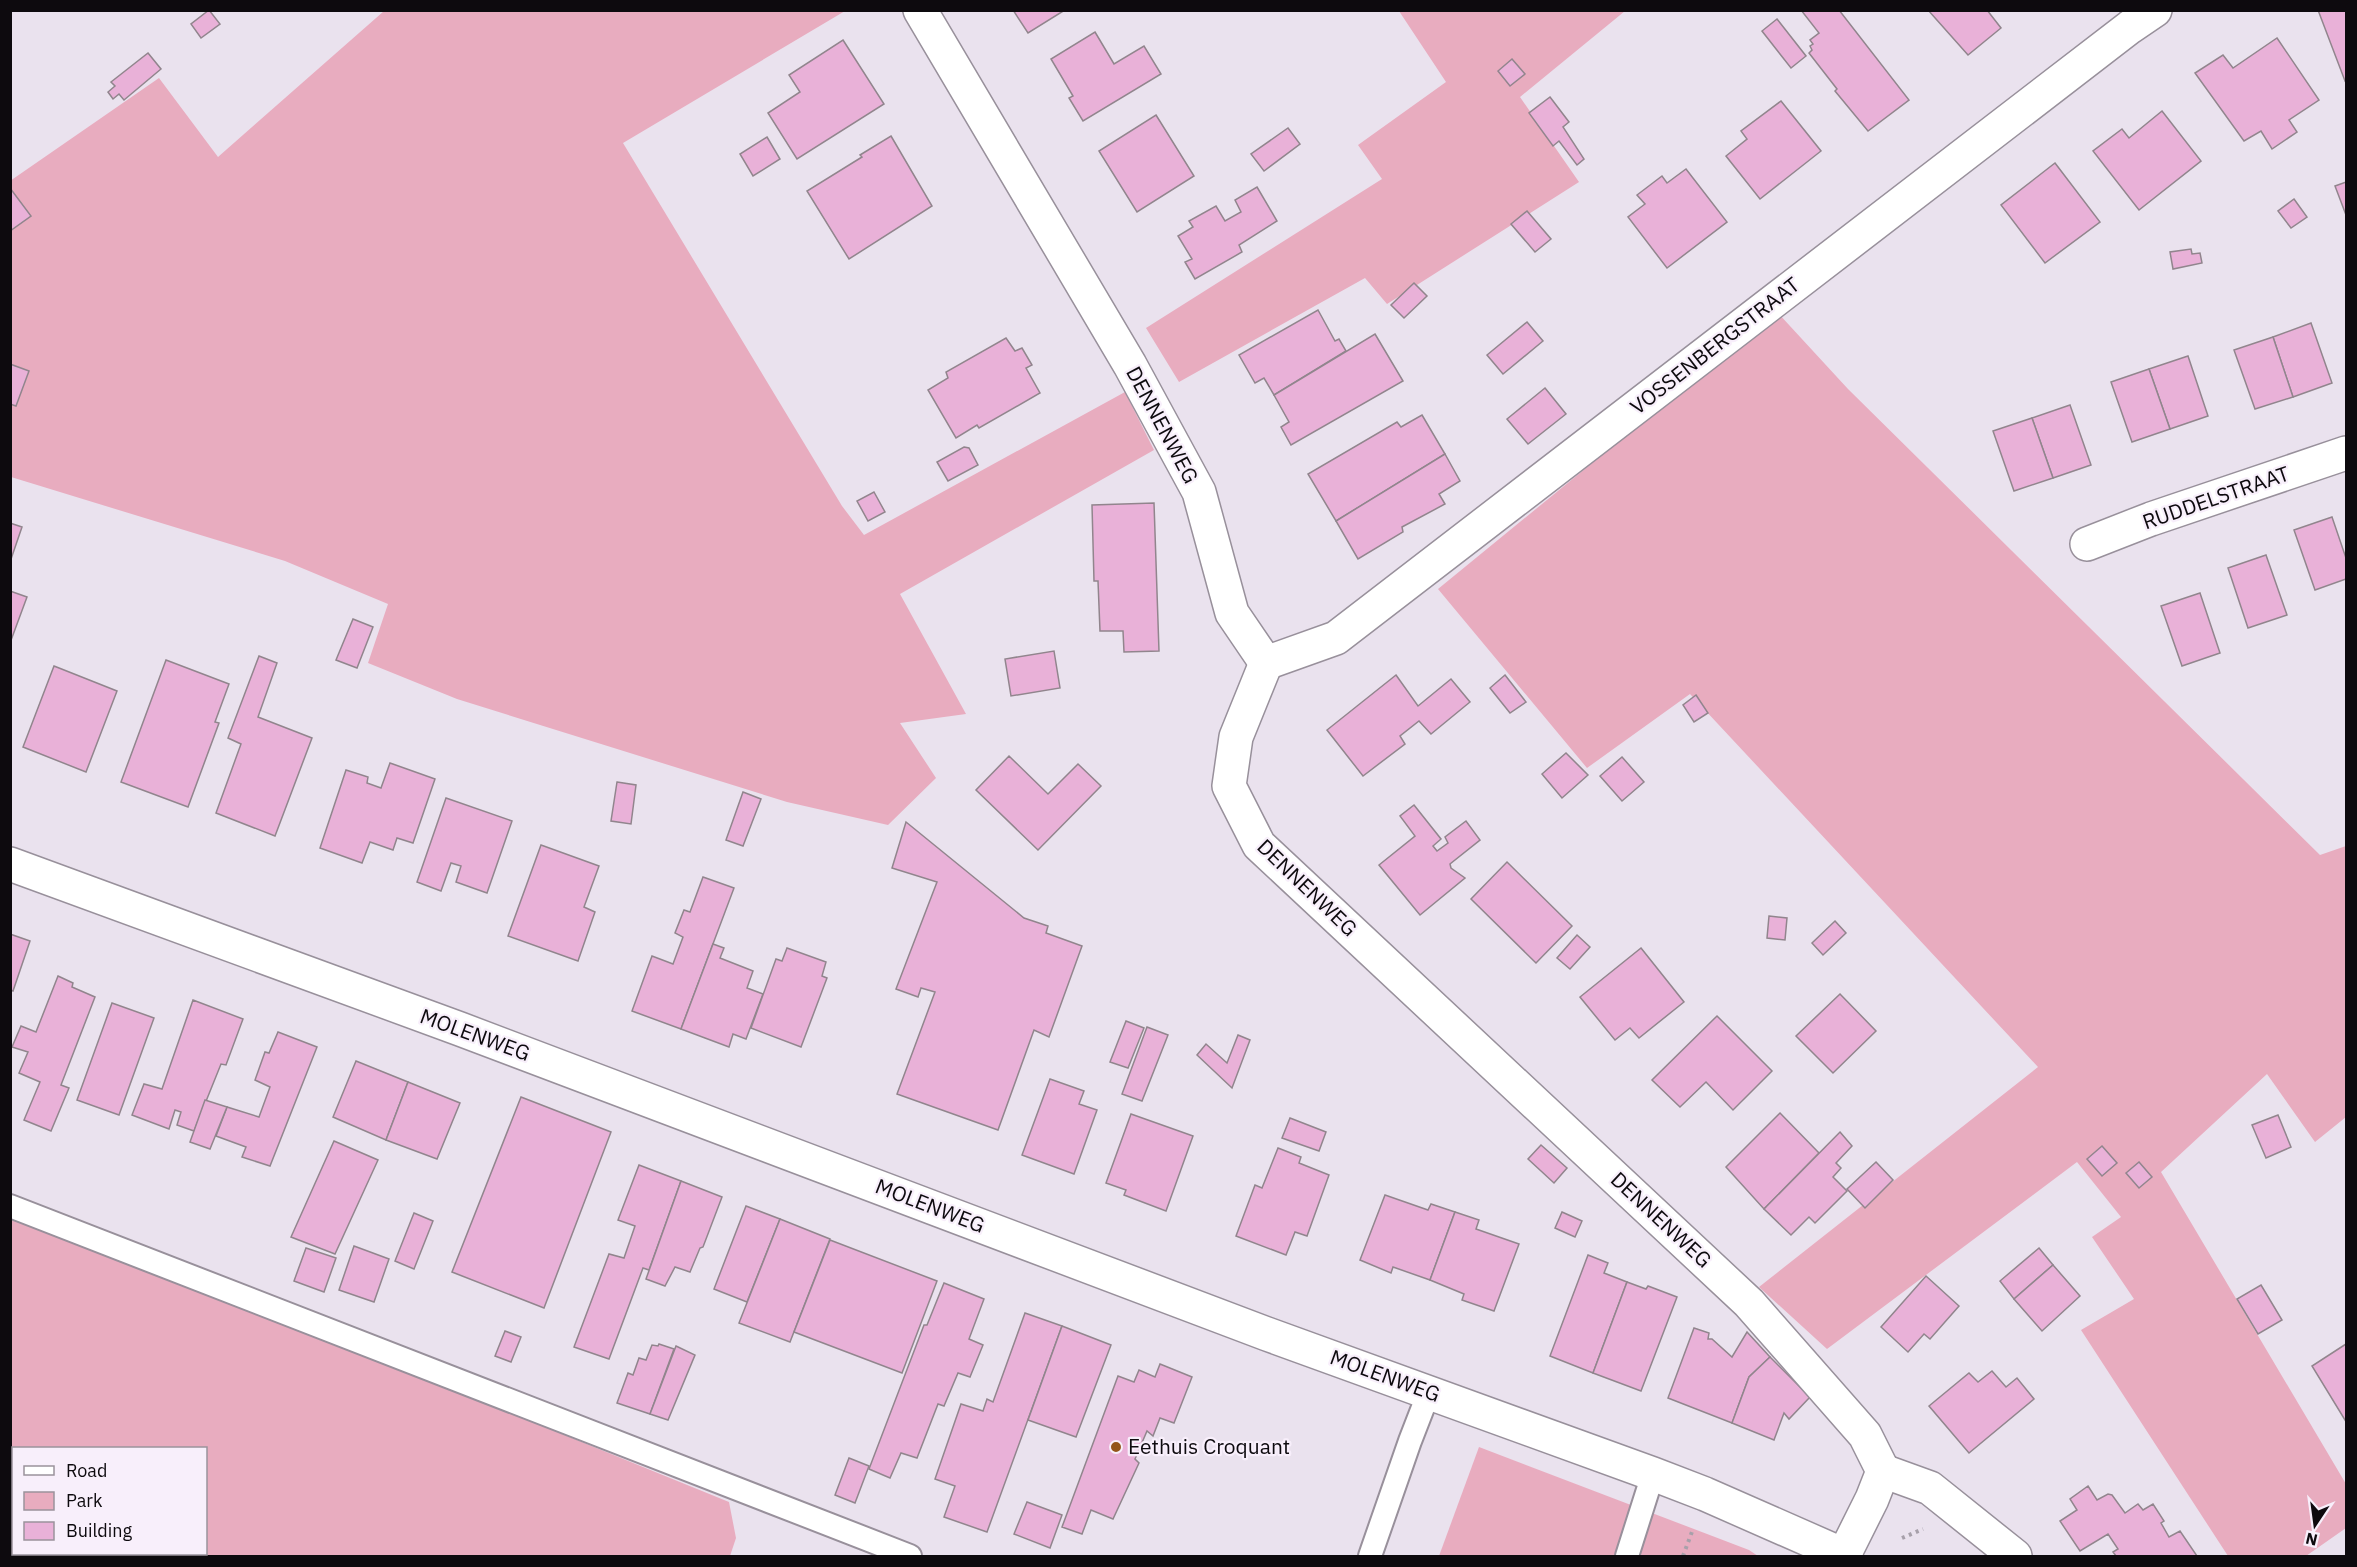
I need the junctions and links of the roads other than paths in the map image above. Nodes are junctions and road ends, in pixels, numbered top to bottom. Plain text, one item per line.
1 (920, 10) edge
2 (2155, 10) edge
3 (2346, 453) edge
4 (2087, 544) dead end
5 (1266, 663) junction
6 (10, 864) edge
7 (10, 1206) edge
8 (1429, 1392) junction
9 (1882, 1471) junction
10 (1653, 1474) junction
11 (1845, 1556) edge
12 (910, 1557) edge
13 (1370, 1557) edge
14 (1627, 1557) edge
15 (2015, 1557) edge

1 - 5 street, DENNENWEG
2 - 5 street, VOSSENBERGSTRAAT
3 - 4 street, RUDDELSTRAAT
5 - 9 street, DENNENWEG
6 - 8 street, MOLENWEG
7 - 12 lane
8 - 10 street, MOLENWEG
8 - 13 lane
9 - 11 street
9 - 15 street
10 - 11 street, MOLENWEG
10 - 14 lane

